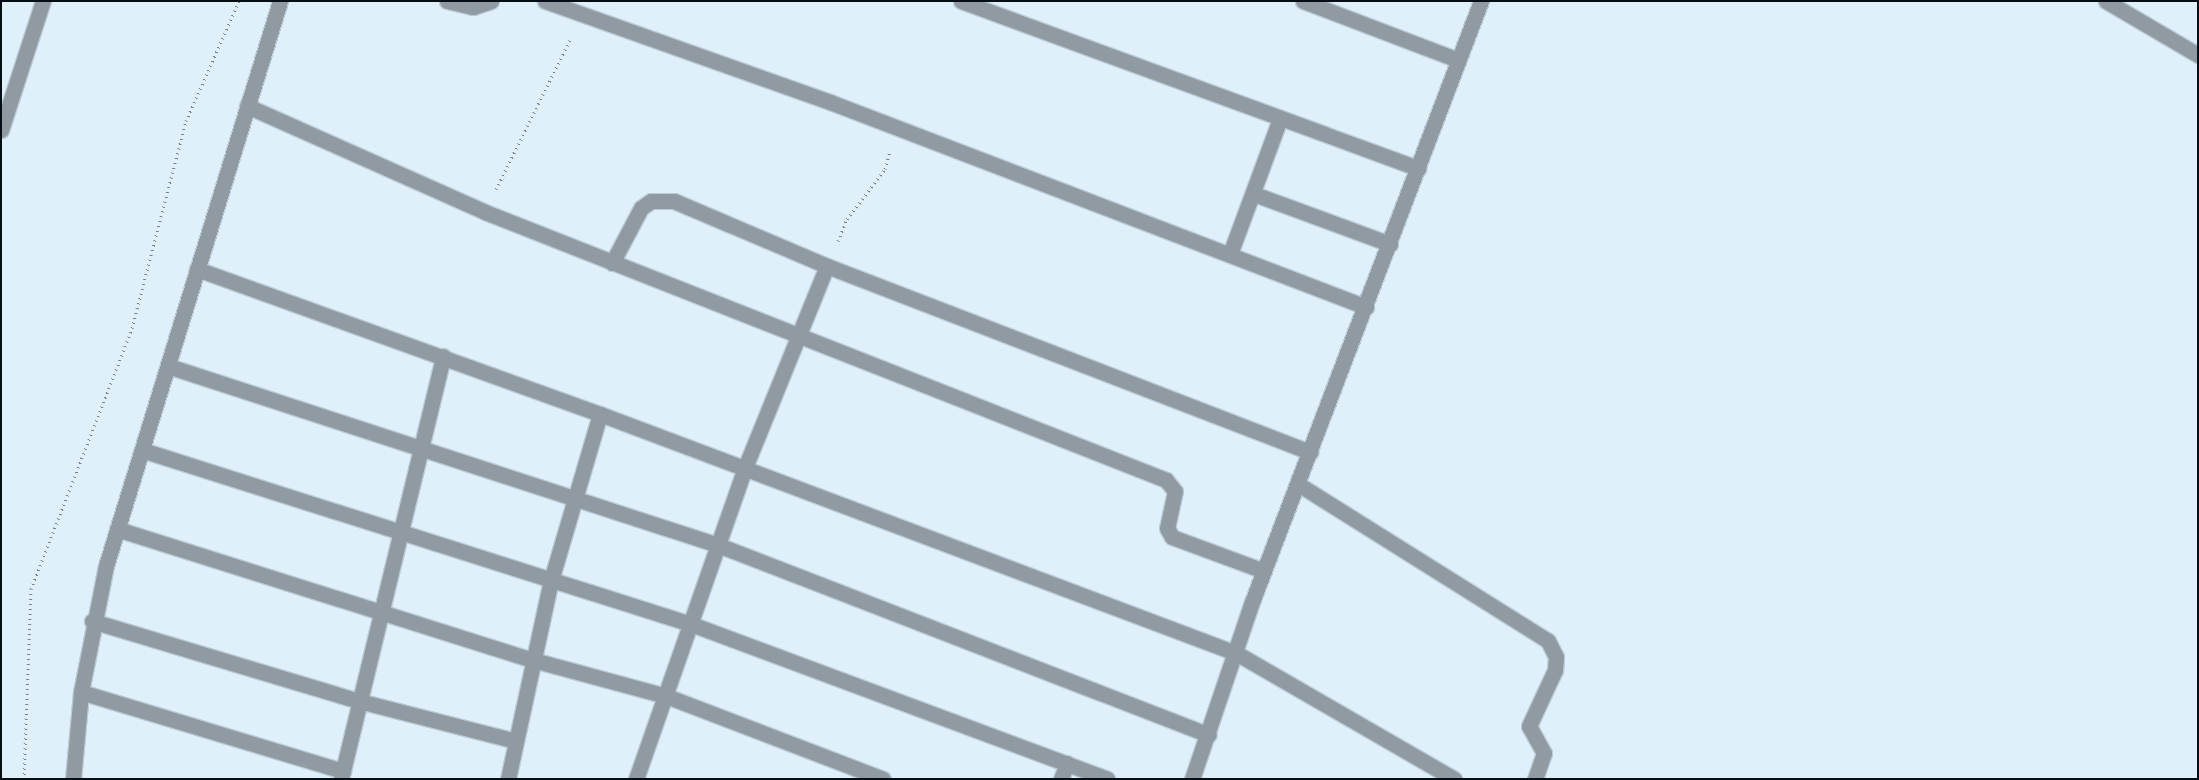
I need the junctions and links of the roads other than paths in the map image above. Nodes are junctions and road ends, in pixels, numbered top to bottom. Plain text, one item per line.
1 (43, 1) edge
2 (280, 1) edge
3 (447, 1) edge
4 (491, 1) edge
5 (545, 1) edge
6 (961, 1) edge
7 (1303, 1) edge
8 (1481, 1) edge
9 (2106, 1) edge
10 (2198, 55) edge
11 (1458, 60) junction
12 (247, 106) junction
13 (1280, 119) junction
14 (1, 130) edge
15 (1418, 168) junction
16 (1254, 194) junction
17 (1390, 244) junction
18 (1230, 254) junction
19 (612, 263) junction
20 (827, 266) junction
21 (197, 269) junction
22 (1366, 307) junction
23 (796, 337) junction
24 (443, 356) junction
25 (168, 366) junction
26 (600, 414) junction
27 (423, 446) junction
28 (142, 450) junction
29 (1310, 452) junction
30 (744, 470) junction
31 (1298, 484) junction
32 (577, 498) junction
33 (117, 530) junction
34 (403, 533) junction
35 (718, 545) junction
36 (1264, 571) junction
37 (551, 580) junction
38 (383, 614) junction
39 (92, 621) junction
40 (692, 624) junction
41 (1236, 653) junction
42 (533, 660) junction
43 (81, 692) junction
44 (666, 696) junction
45 (359, 701) junction
46 (1209, 735) junction
47 (516, 741) junction
48 (1067, 763) junction
49 (342, 775) edge
50 (74, 779) edge
51 (508, 779) edge
52 (636, 779) edge
53 (883, 779) edge
54 (1061, 779) edge
55 (1107, 779) edge
56 (1192, 779) edge
57 (1454, 779) edge
58 (1535, 779) edge

1 - 14 street
2 - 12 street
3 - 4 street
5 - 18 street
6 - 13 street
7 - 11 street
8 - 11 street
9 - 10 street
11 - 15 street
12 - 19 street
12 - 21 street
13 - 15 street
13 - 16 street
15 - 17 street
16 - 17 street
16 - 18 street
17 - 22 street
18 - 22 street
19 - 20 street
19 - 23 street
20 - 23 street
20 - 29 street
21 - 24 street
21 - 25 street
22 - 29 street
23 - 30 street
23 - 36 street
24 - 26 street
24 - 27 street
25 - 27 street
25 - 28 street
26 - 30 street
26 - 32 street
27 - 32 street
27 - 34 street
28 - 33 street
28 - 34 street
29 - 31 street
30 - 35 street
30 - 41 street
31 - 36 street
31 - 58 street
32 - 35 street
32 - 37 street
33 - 38 street
33 - 39 street
34 - 37 street
34 - 38 street
35 - 40 street
35 - 46 street
36 - 41 street
37 - 40 street
37 - 42 street
38 - 42 street
38 - 45 street
39 - 43 street
39 - 45 street
40 - 44 street
40 - 48 street
41 - 46 street
41 - 57 street
42 - 44 street
42 - 47 street
43 - 49 street
43 - 50 street
44 - 52 street
44 - 53 street
45 - 47 street
45 - 49 street
46 - 56 street
47 - 51 street
48 - 54 street
48 - 55 street

